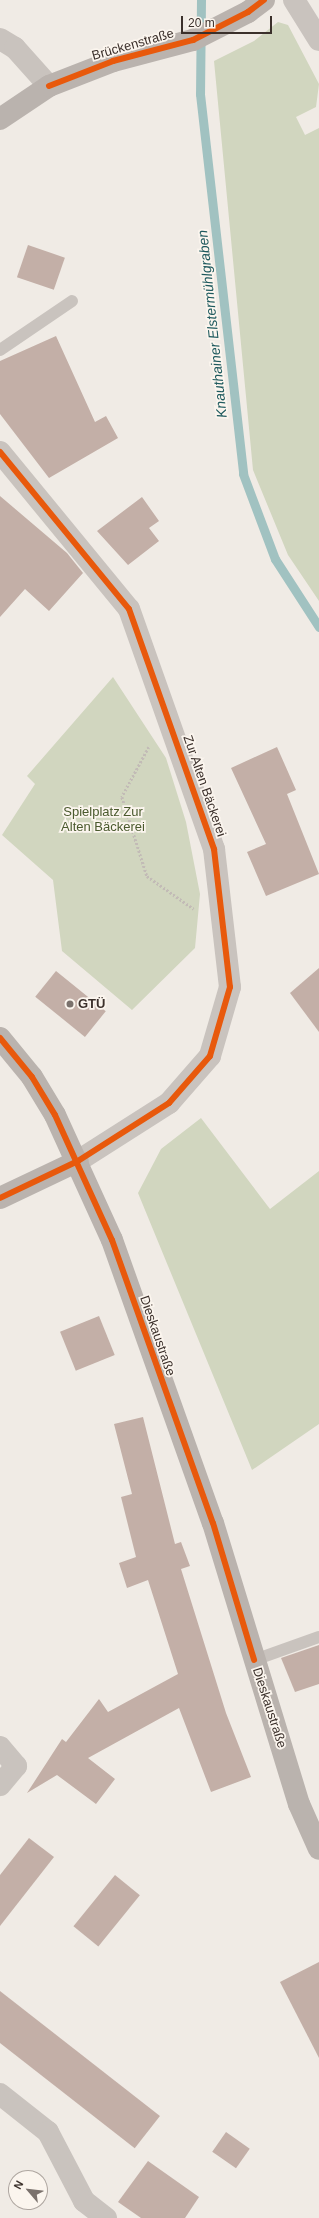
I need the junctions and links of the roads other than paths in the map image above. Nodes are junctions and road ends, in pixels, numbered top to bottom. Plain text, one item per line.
1 (294, 0) edge
2 (256, 6) edge
3 (0, 39) edge
4 (319, 40) edge
5 (48, 86) junction
6 (0, 119) edge
7 (72, 301) dead end
8 (0, 350) edge
9 (0, 452) edge
10 (0, 1038) edge
11 (78, 1161) junction
12 (0, 1198) edge
13 (319, 1637) edge
14 (254, 1660) junction
15 (0, 1747) edge
16 (0, 1785) edge
17 (319, 1850) edge
18 (0, 2094) edge
19 (106, 2218) edge

1 - 4 street
2 - 5 main road, Brückenstraße
3 - 5 street
5 - 6 main road, Brückenstraße
7 - 8 lane
9 - 11 street, Zur Alten Bäckerei
10 - 11 main road, Dieskaustraße
11 - 12 main road
11 - 14 main road, Dieskaustraße
13 - 14 lane
14 - 17 main road, Dieskaustraße
15 - 16 street
18 - 19 street

